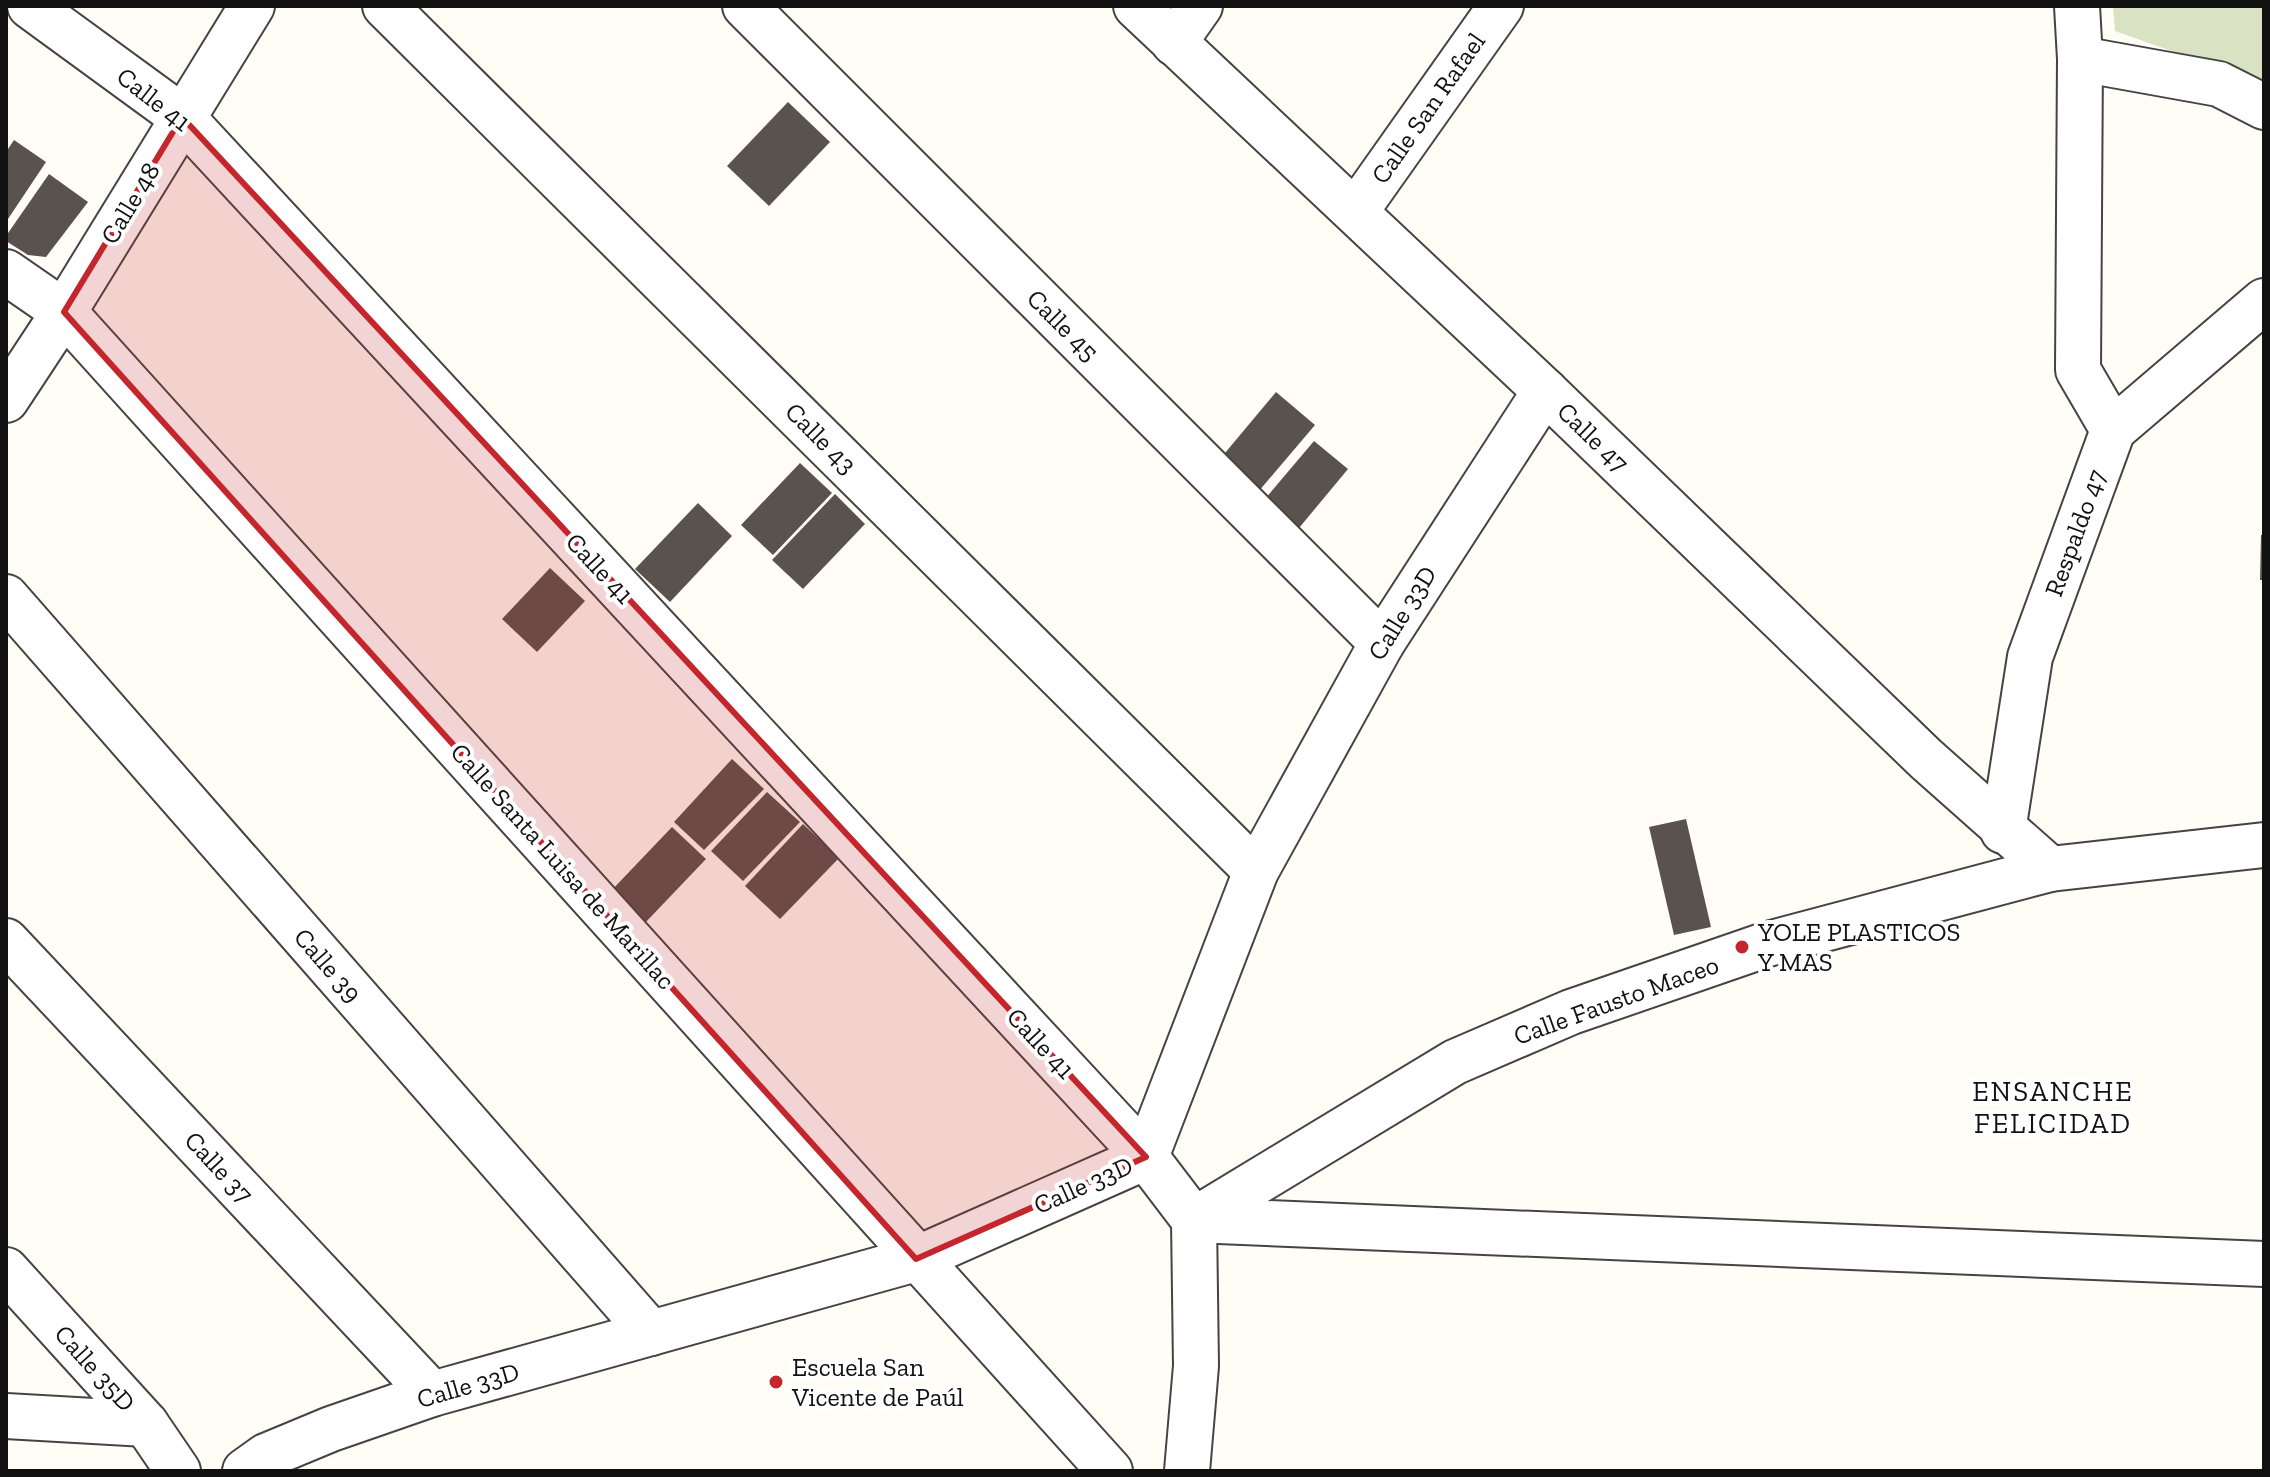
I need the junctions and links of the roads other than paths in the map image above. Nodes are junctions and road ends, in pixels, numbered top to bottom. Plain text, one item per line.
1 (30, 6) edge
2 (252, 6) edge
3 (385, 6) edge
4 (745, 6) edge
5 (1136, 6) edge
6 (1200, 6) edge
7 (1501, 6) edge
8 (2077, 6) edge
9 (1174, 43) junction
10 (2080, 59) junction
11 (2264, 107) edge
12 (182, 117) junction
13 (1356, 211) junction
14 (6, 272) edge
15 (2264, 301) edge
16 (64, 312) junction
17 (1545, 391) junction
18 (6, 400) edge
19 (2113, 430) junction
20 (6, 597) edge
21 (1382, 643) junction
22 (2003, 831) junction
23 (2264, 845) edge
24 (2050, 869) junction
25 (1256, 871) junction
26 (6, 941) edge
27 (1146, 1157) junction
28 (1194, 1220) junction
29 (916, 1259) junction
30 (2264, 1264) edge
31 (6, 1270) edge
32 (651, 1333) junction
33 (432, 1394) junction
34 (6, 1416) edge
35 (146, 1424) junction
36 (178, 1471) edge
37 (245, 1471) edge
38 (1110, 1471) edge
39 (1187, 1471) edge

1 - 12 street, Calle 41
2 - 12 street, Calle 48
3 - 25 street, Calle 43
4 - 21 street, Calle 45
5 - 9 street, Calle 47
6 - 9 street
7 - 13 street, Calle San Rafael
8 - 10 street
9 - 13 street, Calle 47
10 - 11 street
10 - 19 street
12 - 16 street, Calle 48
12 - 27 street, Calle 41
13 - 17 street, Calle 47
14 - 16 street, Calle Santa Luisa de Marillac
15 - 19 street, Respaldo 47
16 - 18 street, Calle 48
16 - 29 street, Calle Santa Luisa de Marillac
17 - 21 street, Calle 33D
17 - 22 street, Calle 47
19 - 22 street, Respaldo 47
20 - 32 street, Calle 39
21 - 25 street, Calle 33D
22 - 24 street, Calle 47
23 - 24 street, Calle Fausto Maceo
24 - 28 street, Calle Fausto Maceo
25 - 27 street, Calle 33D
26 - 33 street, Calle 37
27 - 28 street, Calle 41
27 - 29 street, Calle 33D
28 - 30 street
28 - 39 street
29 - 32 street, Calle 33D
29 - 38 street, Calle Santa Luisa de Marillac
31 - 35 street, Calle 35D
32 - 33 street, Calle 33D
33 - 37 street, Calle 33D
34 - 35 street
35 - 36 street, Calle 35D

